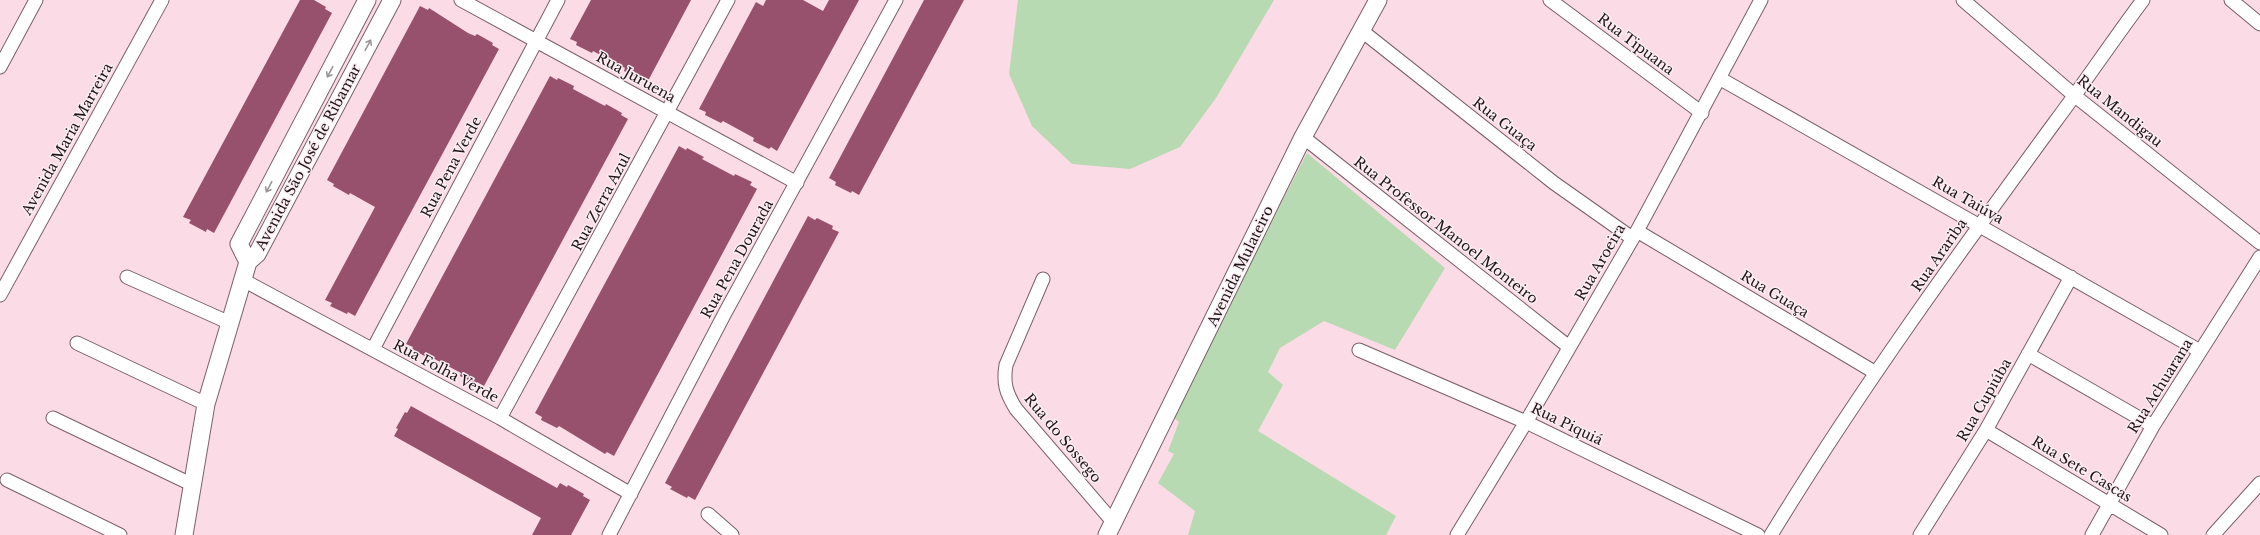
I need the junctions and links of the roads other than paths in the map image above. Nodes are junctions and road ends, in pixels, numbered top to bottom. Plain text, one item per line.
1 (36, 0) edge
2 (162, 0) edge
3 (367, 0) edge
4 (392, 0) edge
5 (461, 0) edge
6 (558, 0) edge
7 (728, 0) edge
8 (896, 0) edge
9 (1378, 0) edge
10 (1550, 0) edge
11 (1761, 0) edge
12 (1962, 0) edge
13 (2143, 0) edge
14 (2230, 0) edge
15 (2260, 24) edge
16 (1362, 31) junction
17 (536, 41) junction
18 (0, 67) edge
19 (1719, 78) junction
20 (2075, 96) junction
21 (667, 112) junction
22 (1702, 113) junction
23 (1303, 137) junction
24 (797, 183) junction
25 (1980, 224) junction
26 (1634, 234) junction
27 (2260, 243) edge
28 (2260, 257) edge
29 (248, 262) junction
30 (127, 277) dead end
31 (2070, 277) junction
32 (1043, 279) dead end
33 (243, 280) junction
34 (0, 295) edge
35 (230, 323) junction
36 (77, 343) dead end
37 (1569, 347) junction
38 (373, 349) junction
39 (1359, 350) dead end
40 (2200, 351) junction
41 (2028, 354) junction
42 (1876, 373) junction
43 (206, 404) junction
44 (53, 418) dead end
45 (500, 418) junction
46 (1526, 422) junction
47 (2153, 426) junction
48 (1986, 430) junction
49 (7, 480) dead end
50 (2260, 483) edge
51 (192, 486) junction
52 (631, 494) junction
53 (2109, 504) junction
54 (708, 514) dead end
55 (1111, 529) edge
56 (120, 535) edge
57 (184, 535) edge
58 (608, 535) edge
59 (732, 535) edge
60 (1457, 535) edge
61 (1758, 535) edge
62 (1771, 535) edge
63 (1920, 535) edge
64 (2092, 535) edge
65 (2161, 535) edge
66 (2213, 535) edge

1 - 18 street
2 - 34 street, Avenida Maria Marreira
3 -> 29 street, Avenida São José de Ribamar
29 -> 4 street, Avenida São José de Ribamar
5 - 17 street, Rua Juruena
6 - 17 street, Rua Pena Verde
7 - 21 street, Rua Zerra Azul
8 - 24 street, Rua Pena Dourada
9 - 16 street, Avenida Mulateiro
10 - 22 street, Rua Tipuana
11 - 19 street, Rua Aroeira
12 - 20 street, Rua Mandigau
13 - 20 street, Rua Arariba
14 - 15 street
16 - 23 street, Avenida Mulateiro
16 - 26 street, Rua Guaça
17 - 21 street, Rua Juruena
17 - 38 street, Rua Pena Verde
19 - 22 street, Rua Aroeira
19 - 25 street, Rua Taiúva
20 - 25 street, Rua Arariba
20 - 27 street, Rua Mandigau
21 - 24 street, Rua Juruena
21 - 45 street, Rua Zerra Azul
22 - 26 street, Rua Aroeira
23 - 37 street, Rua Professor Manoel Monteiro
23 - 55 street, Avenida Mulateiro
24 - 52 street, Rua Pena Dourada
25 - 31 street, Rua Taiúva
25 - 42 street, Rua Arariba
26 - 37 street, Rua Aroeira
26 - 42 street, Rua Guaça
28 - 40 street, Rua Achuarana
29 - 33 street
30 - 35 street
31 - 40 street, Rua Taiúva
31 - 41 street, Rua Cupiúba
32 - 55 street, Rua do Sossego
33 - 35 street
33 - 38 street, Rua Folha Verde
35 - 43 street
36 - 43 street
37 - 46 street, Rua Aroeira
38 - 45 street, Rua Folha Verde
39 - 46 street, Rua Piquiá
40 - 47 street, Rua Achuarana
41 - 47 street
41 - 48 street, Rua Cupiúba
42 - 62 street, Rua Arariba
43 - 51 street
44 - 51 street
45 - 52 street, Rua Folha Verde
46 - 60 street, Rua Aroeira
46 - 61 street, Rua Piquiá
47 - 53 street, Rua Achuarana
48 - 53 street, Rua Sete Cascas
48 - 63 street, Rua Cupiúba
49 - 56 street
50 - 66 street
51 - 57 street
52 - 58 street, Rua Pena Dourada
53 - 64 street, Rua Achuarana
53 - 65 street, Rua Sete Cascas
54 - 59 street

